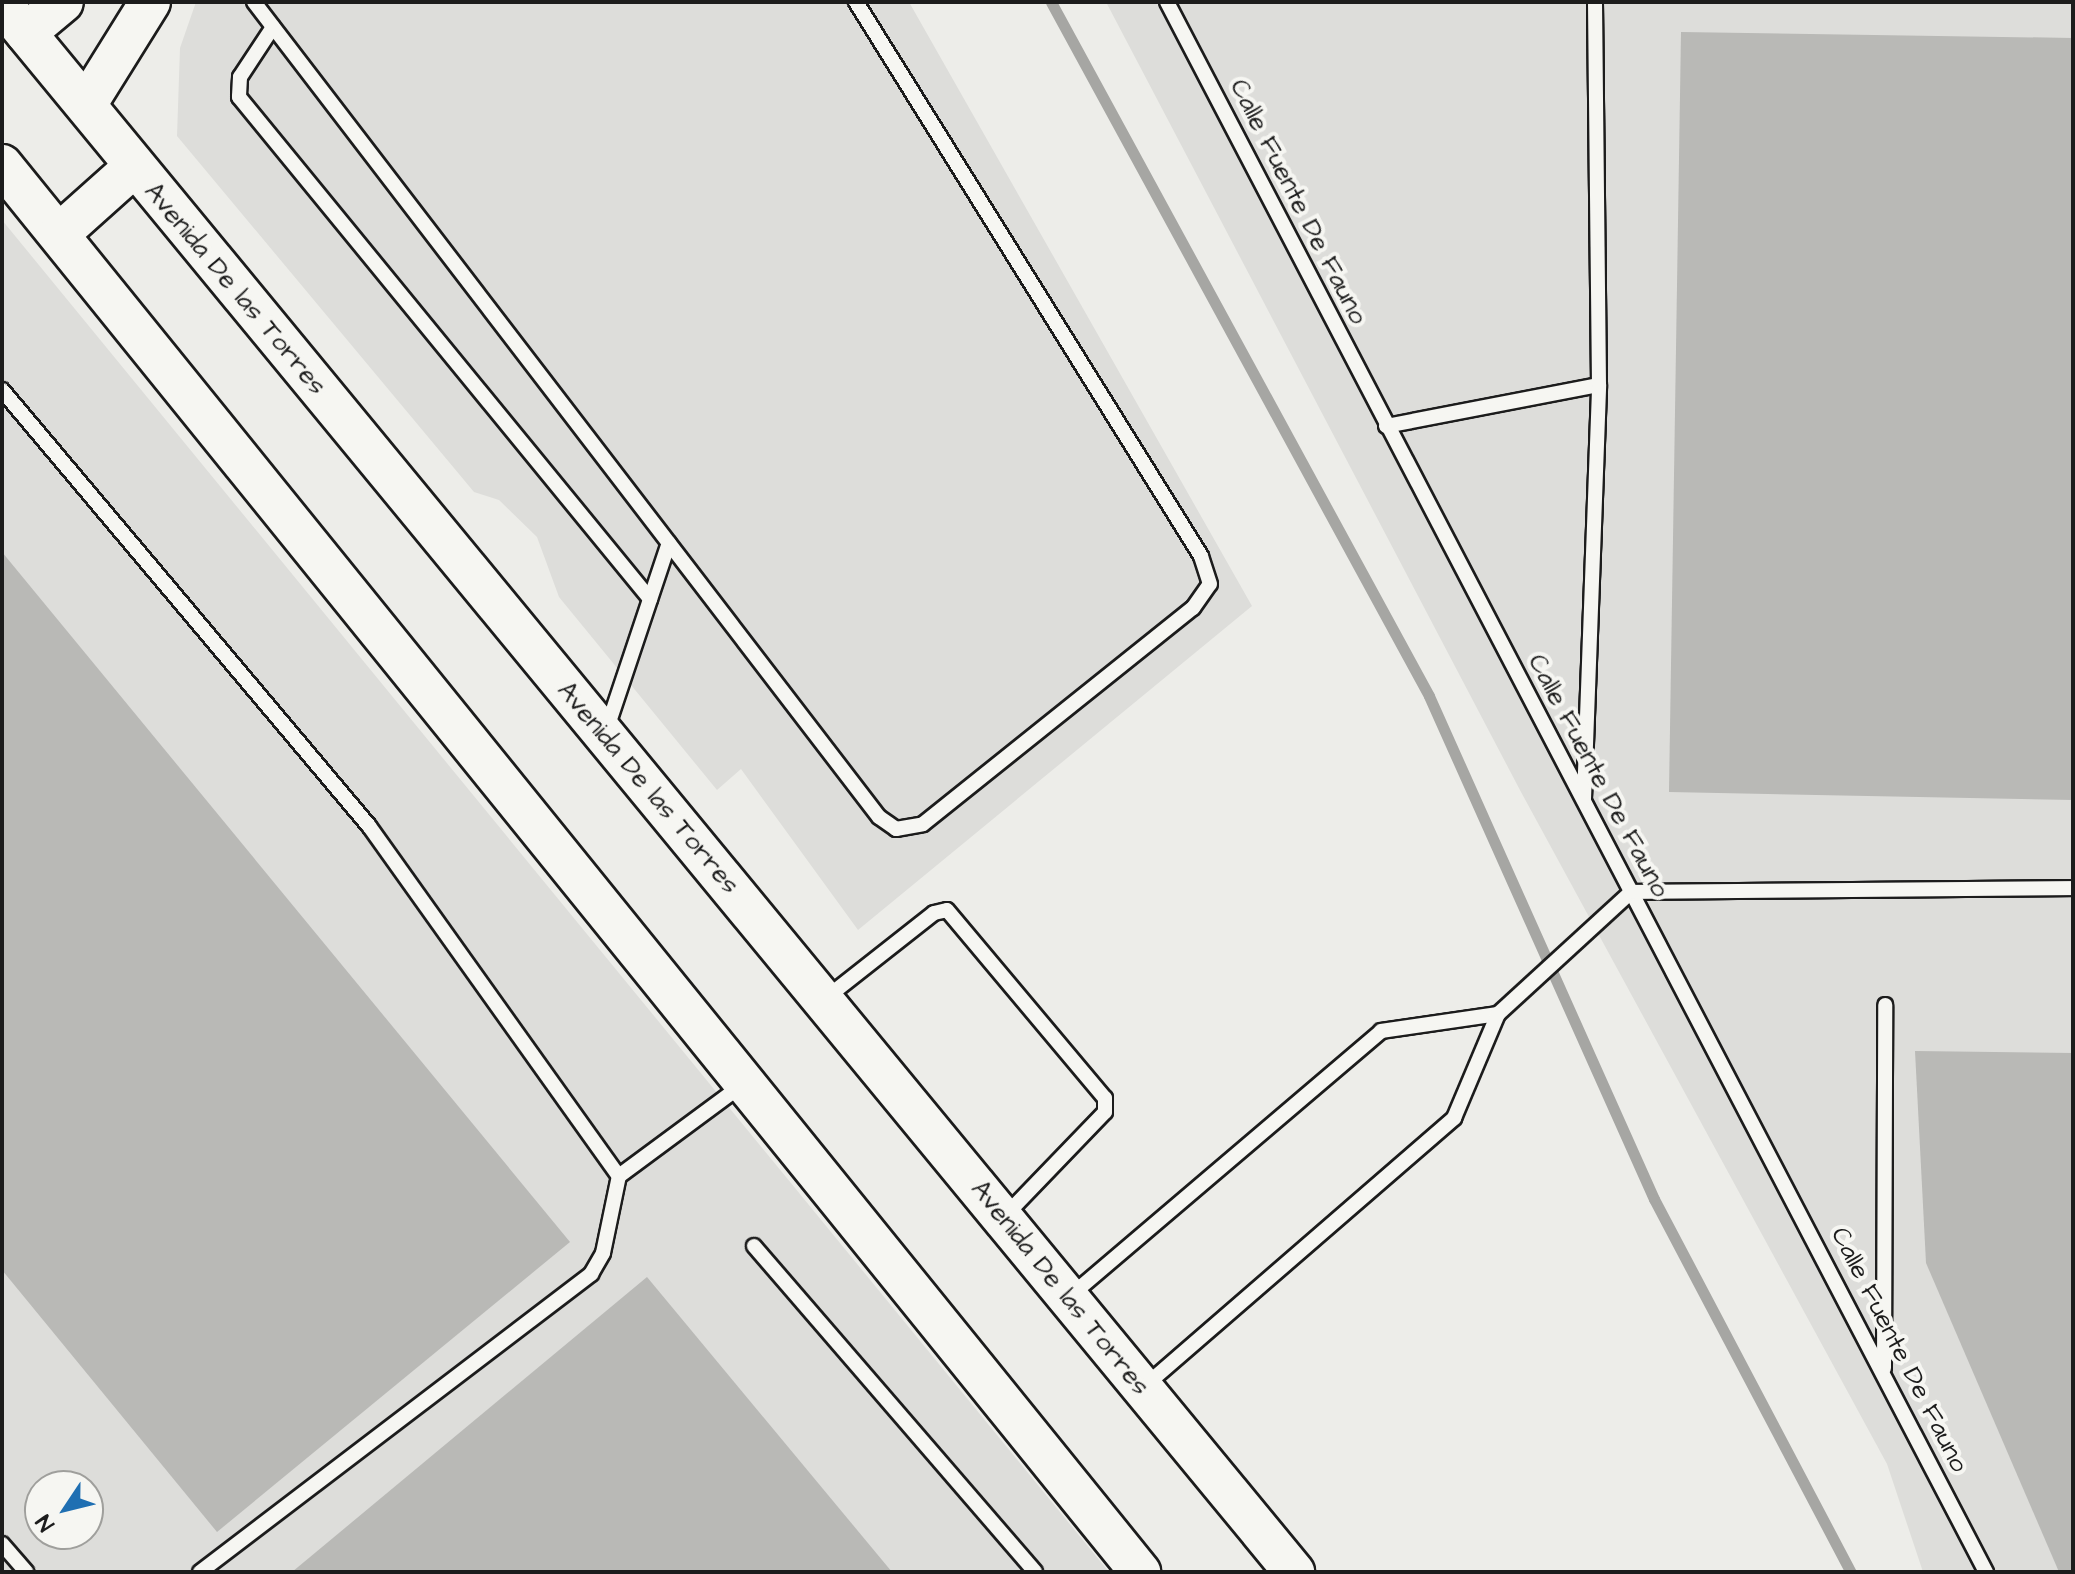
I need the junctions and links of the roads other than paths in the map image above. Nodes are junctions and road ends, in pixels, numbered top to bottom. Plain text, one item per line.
1 (63, 2) edge
2 (150, 2) edge
3 (254, 2) edge
4 (856, 2) edge
5 (1167, 2) edge
6 (1595, 2) edge
7 (14, 19) edge
8 (273, 27) junction
9 (86, 105) junction
10 (2, 165) edge
11 (134, 167) junction
12 (59, 234) junction
13 (1599, 385) junction
14 (2, 390) edge
15 (1386, 426) junction
16 (669, 543) junction
17 (650, 599) junction
18 (604, 736) junction
19 (1584, 800) junction
20 (2073, 888) edge
21 (1631, 892) junction
22 (823, 1000) junction
23 (1885, 1005) dead end
24 (1498, 1014) junction
25 (743, 1084) junction
26 (619, 1176) junction
27 (1003, 1218) junction
28 (754, 1246) dead end
29 (1068, 1298) junction
30 (1884, 1373) junction
31 (1142, 1388) junction
32 (2, 1544) edge
33 (26, 1572) edge
34 (200, 1572) edge
35 (1035, 1572) edge
36 (1140, 1572) edge
37 (1294, 1572) edge
38 (1986, 1572) edge

1 - 7 main road
2 - 9 main road
3 - 8 lane
4 - 16 lane
5 - 15 lane, Calle Fuente De Fauno
6 - 13 lane
7 - 9 main road, Avenida De las Torres
8 - 16 lane
8 - 17 lane
9 - 11 main road, Avenida De las Torres
10 - 12 main road
11 - 12 main road
11 - 18 main road, Avenida De las Torres
12 - 25 main road
13 - 15 lane
13 - 19 lane
14 - 26 lane
15 - 19 lane, Calle Fuente De Fauno
16 - 17 lane
17 - 18 lane
18 - 22 main road, Avenida De las Torres
19 - 21 lane, Calle Fuente De Fauno
20 - 21 lane
21 - 24 lane
21 - 30 lane, Calle Fuente De Fauno
22 - 27 main road, Avenida De las Torres
22 - 27 lane
23 - 30 lane
24 - 29 lane
24 - 31 lane
25 - 26 lane
25 - 36 main road
26 - 34 lane
27 - 29 main road, Avenida De las Torres
28 - 35 lane
29 - 31 main road, Avenida De las Torres
30 - 38 lane, Calle Fuente De Fauno
31 - 37 main road, Avenida De las Torres
32 - 33 lane

